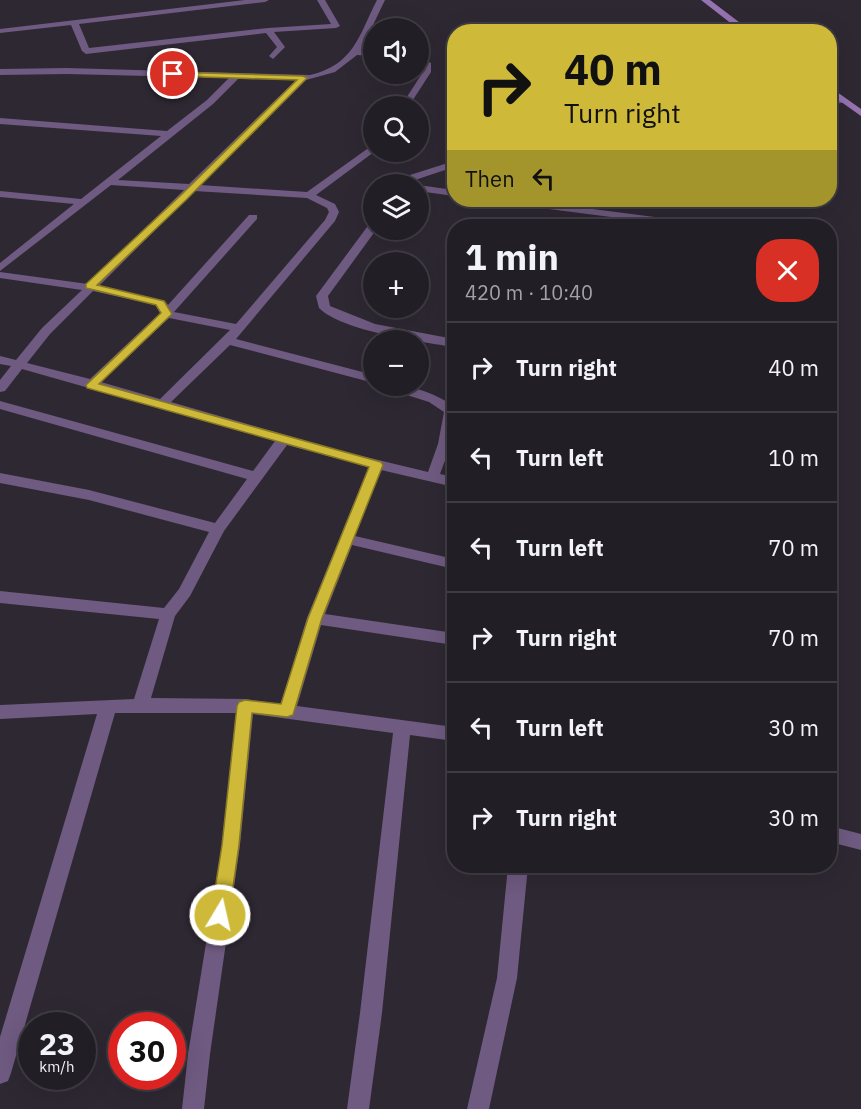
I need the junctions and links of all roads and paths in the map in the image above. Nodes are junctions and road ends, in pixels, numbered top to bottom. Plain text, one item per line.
1 (265, 0) edge
2 (321, 0) edge
3 (381, 0) edge
4 (705, 0) edge
5 (74, 22) junction
6 (737, 24) edge
7 (268, 30) junction
8 (0, 31) edge
9 (356, 52) junction
10 (363, 53) edge
11 (273, 56) dead end
12 (0, 72) edge
13 (237, 75) junction
14 (303, 78) junction
15 (837, 95) edge
16 (843, 100) junction
17 (837, 101) edge
18 (861, 113) edge
19 (0, 121) edge
20 (170, 134) junction
21 (363, 155) edge
22 (447, 166) edge
23 (423, 174) edge
24 (110, 182) junction
25 (195, 186) junction
26 (429, 190) edge
27 (447, 192) edge
28 (0, 194) edge
29 (309, 195) junction
30 (84, 202) junction
31 (556, 207) edge
32 (253, 217) dead end
33 (648, 219) edge
34 (363, 240) edge
35 (0, 268) edge
36 (0, 275) edge
37 (90, 286) junction
38 (166, 314) junction
39 (237, 328) junction
40 (228, 341) junction
41 (447, 342) edge
42 (0, 360) edge
43 (19, 365) junction
44 (363, 376) edge
45 (91, 385) junction
46 (0, 388) edge
47 (425, 396) edge
48 (162, 404) junction
49 (0, 405) edge
50 (447, 407) edge
51 (447, 436) edge
52 (283, 440) junction
53 (377, 465) junction
54 (256, 477) junction
55 (432, 477) junction
56 (0, 478) edge
57 (447, 480) edge
58 (219, 529) junction
59 (347, 539) junction
60 (447, 562) edge
61 (0, 597) edge
62 (168, 614) junction
63 (315, 618) junction
64 (447, 638) edge
65 (141, 705) junction
66 (245, 706) junction
67 (108, 707) junction
68 (287, 711) junction
69 (0, 712) edge
70 (402, 727) junction
71 (447, 733) edge
72 (837, 836) edge
73 (861, 842) edge
74 (517, 873) edge
75 (0, 1072) edge
76 (193, 1109) edge
77 (358, 1109) edge
78 (478, 1109) edge

1 - 5 street
2 - 7 street
3 - 9 street
4 - 6 street
5 - 7 street
5 - 8 street
7 - 11 street
9 - 10 street
9 - 14 street
12 - 13 street
13 - 14 street
13 - 20 street
14 - 25 street
15 - 16 street
16 - 17 street
16 - 18 street
19 - 20 street
20 - 24 street
21 - 29 street
22 - 23 street
24 - 25 street
24 - 30 street
25 - 29 street
25 - 37 street
26 - 27 street
28 - 30 street
29 - 39 street
30 - 35 street
31 - 33 street
32 - 38 street
34 - 41 street
36 - 37 street
37 - 38 street
37 - 43 street
38 - 39 street
38 - 45 street
39 - 40 street
40 - 44 street
40 - 48 street
42 - 43 street
43 - 45 street
43 - 46 street
45 - 48 street
47 - 50 street
48 - 52 street
49 - 54 street
51 - 55 street
52 - 53 street
52 - 54 street
53 - 55 street
53 - 59 street
54 - 58 street
55 - 57 street
56 - 58 street
58 - 62 street
59 - 60 street
59 - 63 street
61 - 62 street
62 - 65 street
63 - 64 street
63 - 68 street
65 - 66 street
65 - 67 street
66 - 68 street
66 - 76 street
67 - 69 street
67 - 75 street
68 - 70 street
70 - 71 street
70 - 77 street
72 - 73 street
74 - 78 street

